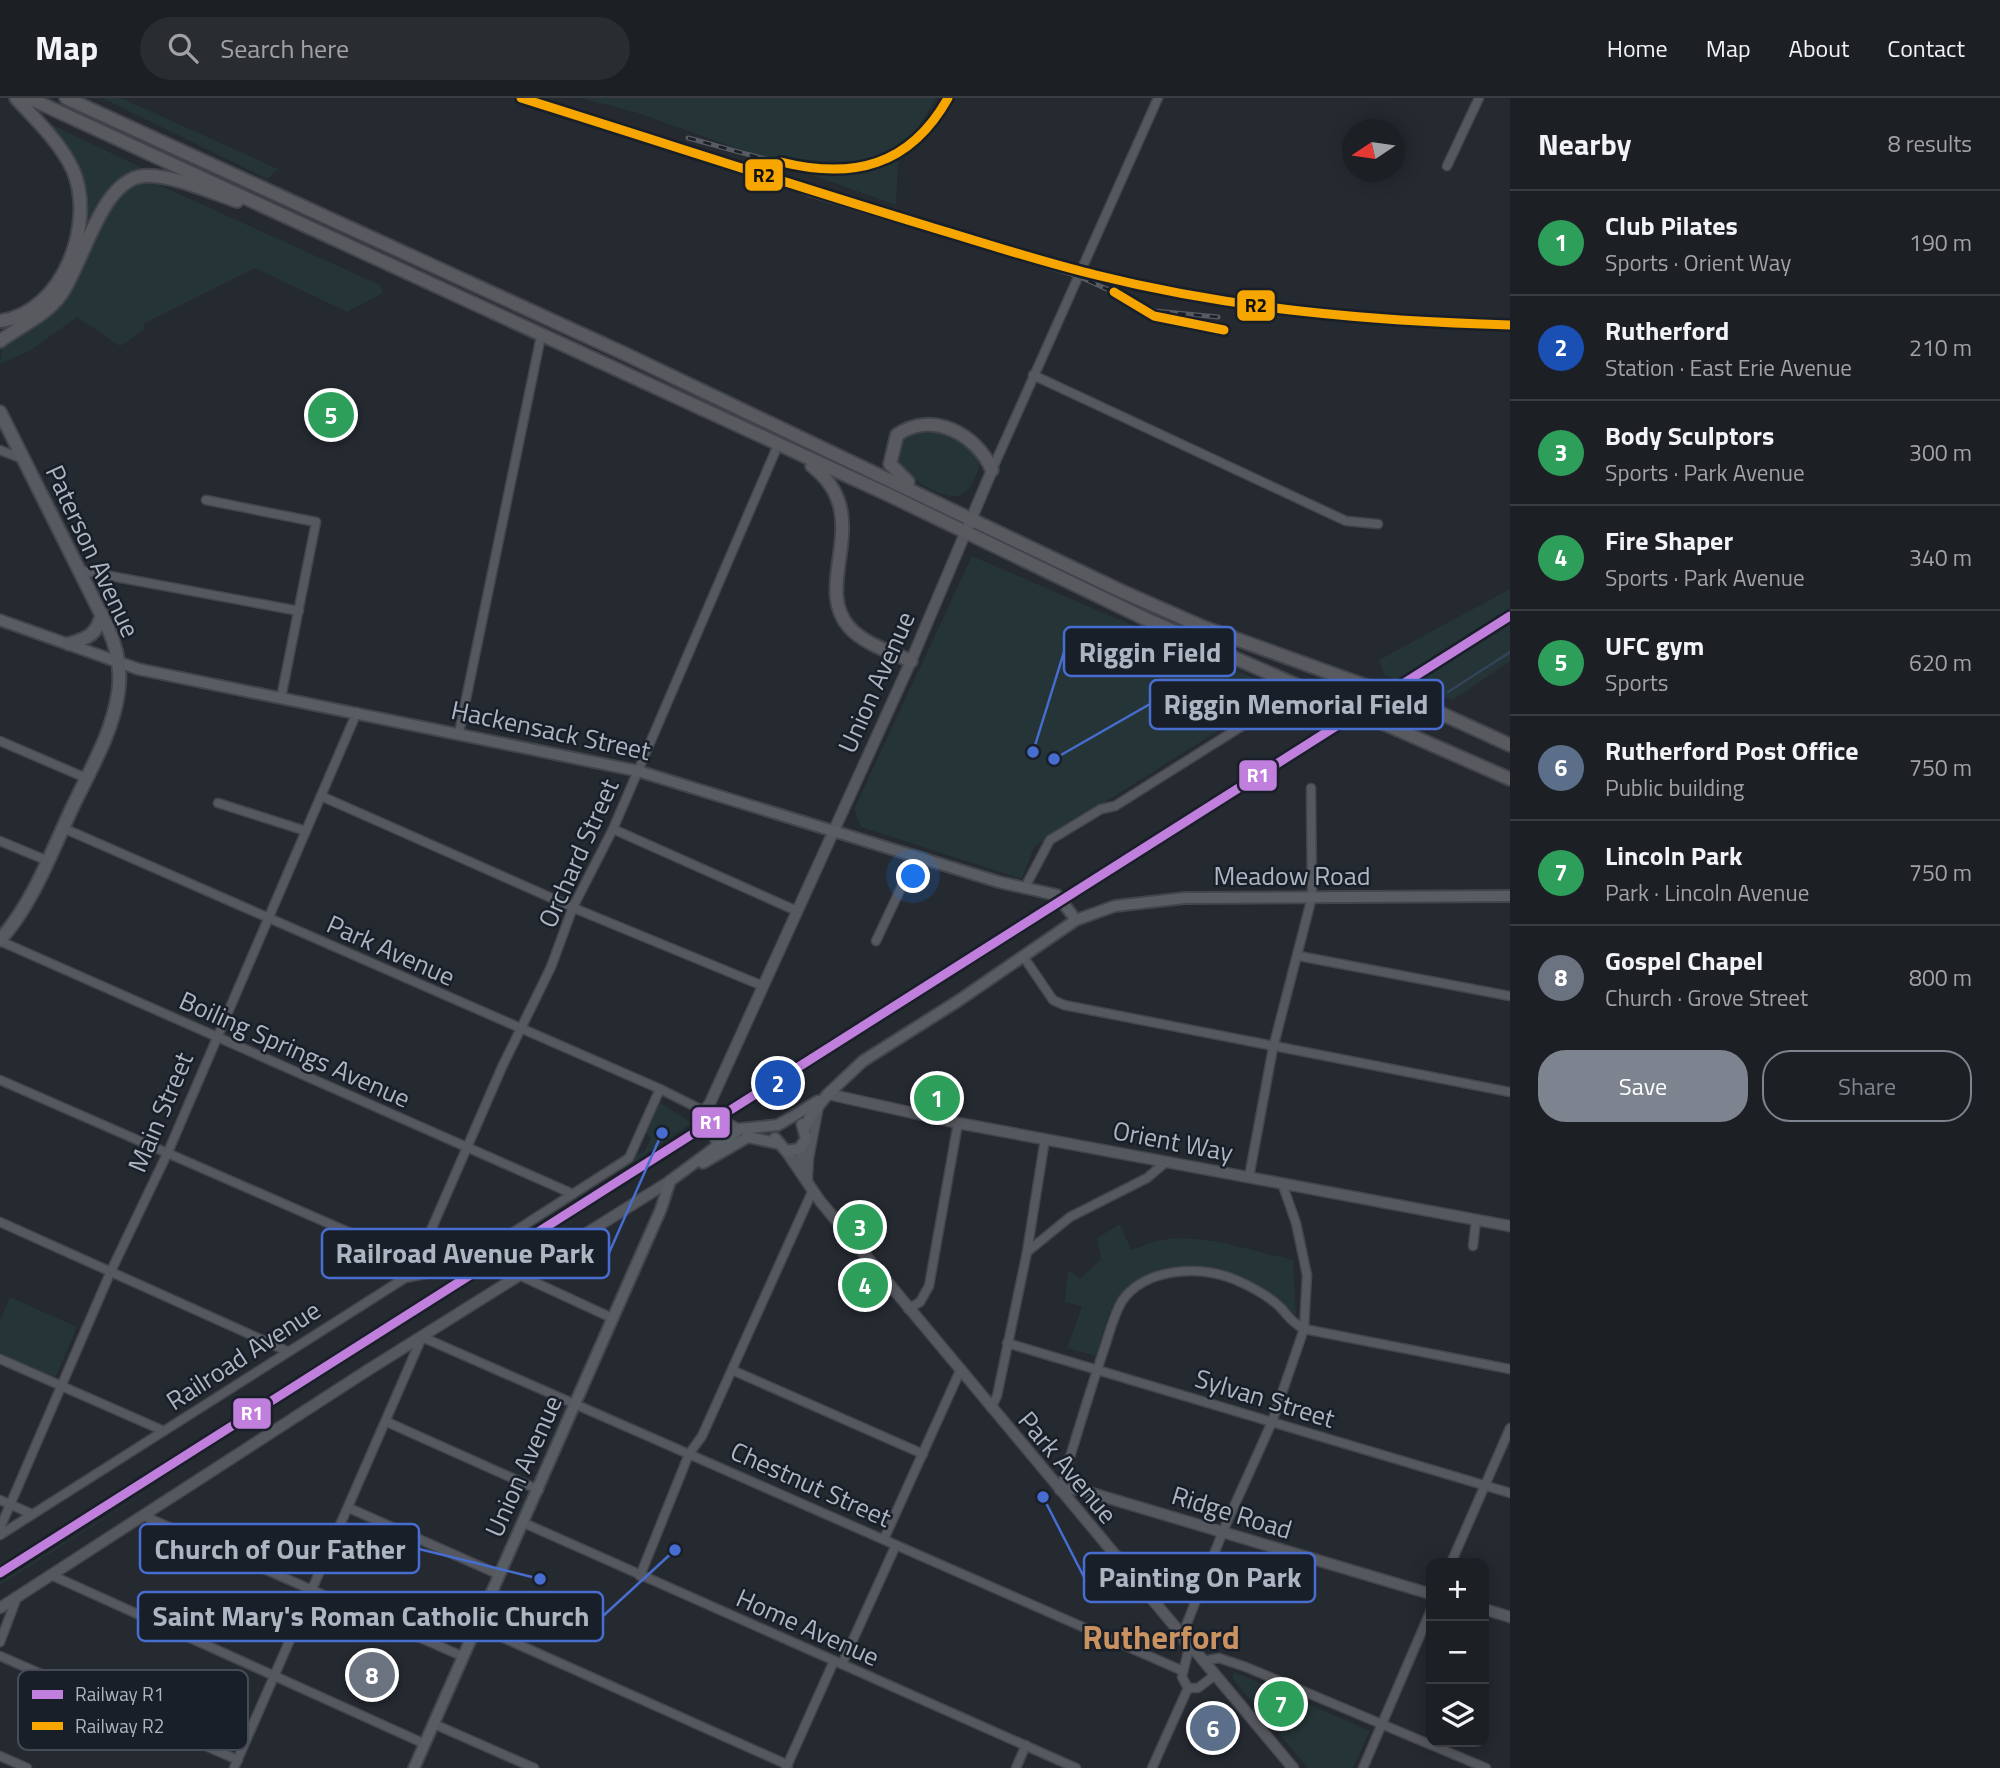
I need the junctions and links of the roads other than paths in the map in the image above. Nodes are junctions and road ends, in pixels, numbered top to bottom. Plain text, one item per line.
1 (16, 98) edge
2 (29, 98) edge
3 (66, 98) edge
4 (92, 98) edge
5 (1158, 98) edge
6 (1479, 98) edge
7 (103, 115) junction
8 (1447, 166) dead end
9 (286, 216) junction
10 (0, 321) edge
11 (541, 336) junction
12 (0, 341) edge
13 (1033, 375) junction
14 (0, 412) edge
15 (778, 445) junction
16 (0, 450) edge
17 (795, 453) junction
18 (23, 459) junction
19 (992, 470) junction
20 (925, 495) junction
21 (206, 500) dead end
22 (972, 518) junction
23 (1378, 524) dead end
24 (965, 532) junction
25 (78, 569) junction
26 (299, 611) junction
27 (102, 614) junction
28 (0, 620) edge
29 (69, 644) junction
30 (119, 662) junction
31 (911, 662) junction
32 (1304, 687) junction
33 (281, 698) junction
34 (357, 712) junction
35 (459, 733) junction
36 (0, 741) edge
37 (1510, 745) edge
38 (638, 771) junction
39 (86, 778) junction
40 (1510, 779) edge
41 (1311, 788) dead end
42 (321, 796) junction
43 (218, 803) dead end
44 (63, 828) junction
45 (612, 829) junction
46 (832, 830) junction
47 (306, 831) junction
48 (0, 841) edge
49 (916, 856) junction
50 (48, 861) junction
51 (1024, 889) junction
52 (1510, 896) edge
53 (1312, 897) junction
54 (573, 907) junction
55 (797, 911) junction
56 (267, 919) junction
57 (1076, 920) junction
58 (0, 941) edge
59 (876, 941) dead end
60 (1299, 956) junction
61 (1023, 957) junction
62 (763, 986) junction
63 (1510, 996) edge
64 (520, 1028) junction
65 (215, 1036) junction
66 (1273, 1048) junction
67 (0, 1080) edge
68 (660, 1089) junction
69 (1510, 1092) edge
70 (828, 1094) junction
71 (820, 1105) junction
72 (702, 1113) junction
73 (790, 1119) junction
74 (958, 1123) junction
75 (778, 1125) junction
76 (805, 1128) junction
77 (744, 1133) junction
78 (1045, 1139) junction
79 (776, 1143) junction
80 (717, 1145) junction
81 (803, 1146) junction
82 (467, 1148) junction
83 (786, 1151) junction
84 (168, 1152) junction
85 (1166, 1162) junction
86 (1249, 1177) junction
87 (670, 1181) junction
88 (1282, 1184) junction
89 (810, 1187) junction
90 (573, 1194) junction
91 (1475, 1220) junction
92 (0, 1222) edge
93 (1510, 1226) edge
94 (1472, 1246) dead end
95 (1027, 1252) junction
96 (415, 1264) junction
97 (111, 1271) junction
98 (442, 1272) junction
99 (519, 1275) junction
100 (411, 1276) junction
101 (908, 1308) junction
102 (612, 1318) junction
103 (1304, 1329) junction
104 (422, 1336) junction
105 (1007, 1343) junction
106 (287, 1351) junction
107 (0, 1359) edge
108 (1510, 1369) edge
109 (732, 1370) junction
110 (1097, 1370) junction
111 (960, 1371) junction
112 (64, 1387) junction
113 (576, 1405) junction
114 (991, 1408) junction
115 (387, 1422) junction
116 (1272, 1422) junction
117 (1510, 1428) edge
118 (164, 1431) junction
119 (690, 1454) junction
120 (923, 1454) junction
121 (1485, 1486) junction
122 (539, 1490) junction
123 (1060, 1490) junction
124 (1510, 1493) edge
125 (0, 1500) edge
126 (11, 1505) junction
127 (349, 1508) junction
128 (32, 1514) junction
129 (144, 1516) junction
130 (524, 1523) junction
131 (0, 1528) edge
132 (1223, 1531) junction
133 (0, 1535) edge
134 (884, 1539) junction
135 (896, 1545) junction
136 (1453, 1558) edge
137 (51, 1575) junction
138 (500, 1575) junction
139 (640, 1576) junction
140 (312, 1591) junction
141 (1426, 1592) edge
142 (18, 1597) junction
143 (0, 1608) edge
144 (1489, 1611) edge
145 (1510, 1617) edge
146 (1426, 1621) edge
147 (477, 1626) junction
148 (1182, 1636) junction
149 (0, 1642) edge
150 (0, 1656) edge
151 (464, 1657) junction
152 (1203, 1661) junction
153 (838, 1663) junction
154 (31, 1670) edge
155 (1182, 1671) junction
156 (1214, 1675) junction
157 (275, 1677) junction
158 (1188, 1688) junction
159 (434, 1724) junction
160 (1381, 1724) junction
161 (248, 1737) edge
162 (425, 1744) junction
163 (1026, 1745) junction
164 (205, 1750) edge
165 (0, 1756) edge
166 (236, 1764) edge
167 (787, 1767) edge
168 (27, 1768) edge
169 (414, 1768) edge
170 (534, 1768) edge
171 (1016, 1768) edge
172 (1076, 1768) edge
173 (1152, 1768) edge
174 (1293, 1768) edge
175 (1363, 1768) edge
176 (1486, 1768) edge

1 - 10 highway
2 - 9 highway
3 - 7 highway
4 - 7 highway
5 - 13 street, Union Avenue
6 - 8 street
7 - 20 highway
9 - 11 highway
9 - 12 highway
11 - 15 highway
11 - 35 street
13 - 19 street, Union Avenue
13 - 23 street
14 - 18 main road, Paterson Avenue
15 - 17 highway
15 - 38 street, Orchard Street
16 - 18 street
17 - 24 highway
17 - 31 highway
18 - 25 main road, Paterson Avenue
19 - 20 highway
19 - 22 street, Union Avenue
20 - 22 highway
21 - 26 street
22 - 24 street, Union Avenue
22 - 37 highway
24 - 31 street, Union Avenue
24 - 32 highway
25 - 26 street
25 - 27 main road, Paterson Avenue
26 - 33 street
27 - 29 main road
27 - 30 main road, Paterson Avenue
28 - 29 main road, Hackensack Street
29 - 30 main road, Hackensack Street
30 - 33 main road, Hackensack Street
30 - 39 main road, Paterson Avenue
31 - 46 street, Union Avenue
32 - 40 highway
32 - 51 street
33 - 34 main road, Hackensack Street
34 - 35 main road, Hackensack Street
34 - 42 street, Main Street
35 - 38 main road, Hackensack Street
36 - 39 street
38 - 45 street, Orchard Street
38 - 46 main road, Hackensack Street
39 - 44 main road, Paterson Avenue
41 - 53 street
42 - 47 street, Main Street
42 - 54 street
43 - 47 street
44 - 50 main road, Paterson Avenue
44 - 56 street, Park Avenue
45 - 54 street, Orchard Street
45 - 55 street
46 - 49 main road, Hackensack Street
46 - 55 street, Union Avenue
47 - 56 street, Main Street
48 - 50 street
49 - 51 main road, Hackensack Street
49 - 59 street
50 - 58 main road, Paterson Avenue
51 - 57 main road, Hackensack Street
52 - 53 main road, Meadow Road
53 - 57 main road, Meadow Road
53 - 60 street
54 - 62 street
54 - 64 street, Orchard Street
55 - 62 street, Union Avenue
56 - 64 street, Park Avenue
56 - 65 street, Main Street
57 - 61 main road, Meadow Road
58 - 65 street, Boiling Springs Avenue
60 - 63 street
60 - 66 street
61 - 66 street
61 - 70 main road, Meadow Road
62 - 72 street, Union Avenue
64 - 68 street, Park Avenue
64 - 82 street, Orchard Street
65 - 82 street, Boiling Springs Avenue
65 - 84 street, Main Street
66 - 69 street
66 - 86 street
67 - 84 street
68 - 72 street, Park Avenue
68 - 90 street, Railroad Avenue
70 - 71 main road
70 - 73 main road
70 - 74 street, Orient Way
71 - 76 main road
71 - 89 street
72 - 77 street, Park Avenue
72 - 80 street
73 - 75 main road
73 - 76 main road
74 - 78 street, Orient Way
74 - 101 street
75 - 77 main road
75 - 79 main road
76 - 81 main road
77 - 79 main road
77 - 80 main road
77 - 87 main road
78 - 85 street, Orient Way
78 - 95 street
79 - 83 main road
80 - 87 main road
81 - 83 main road
81 - 89 street
82 - 90 street, Boiling Springs Avenue
82 - 96 street, Orchard Street
83 - 89 street, Park Avenue
84 - 96 street
84 - 97 street, Main Street
85 - 86 street, Orient Way
85 - 95 street
86 - 88 street, Orient Way
87 - 99 street
87 - 102 main road, Union Avenue
88 - 91 street, Orient Way
88 - 103 street
89 - 101 street, Park Avenue
89 - 109 street
90 - 98 street, Railroad Avenue
91 - 93 street, Orient Way
91 - 94 street
92 - 97 street
95 - 105 street
96 - 98 street
96 - 100 street, Orchard Street
97 - 106 street
97 - 112 street, Main Street
98 - 100 street, Railroad Avenue
99 - 102 street
99 - 104 street
100 - 106 street, Railroad Avenue
101 - 111 street, Park Avenue
102 - 113 main road, Union Avenue
103 - 108 street
103 - 110 street
103 - 116 street
104 - 113 street, Chestnut Street
104 - 115 street
104 - 129 street
105 - 110 street, Sylvan Street
105 - 114 street
106 - 118 street, Railroad Avenue
107 - 112 street
109 - 119 street
109 - 120 street
110 - 116 street, Sylvan Street
110 - 123 street
111 - 114 street, Park Avenue
111 - 120 street
112 - 118 street
112 - 126 street, Main Street
113 - 119 street, Chestnut Street
113 - 122 main road, Union Avenue
114 - 123 street, Park Avenue
115 - 122 street
115 - 127 street
116 - 121 street, Sylvan Street
116 - 132 street
117 - 121 street
118 - 128 street, Railroad Avenue
119 - 134 street, Chestnut Street
119 - 139 street
120 - 134 street
121 - 124 street, Sylvan Street
121 - 136 street
122 - 130 main road, Union Avenue
123 - 132 street, Ridge Road
123 - 148 street, Park Avenue
125 - 126 street
126 - 128 street
126 - 131 street, Main Street
127 - 138 street
127 - 140 street
128 - 133 street, Railroad Avenue
129 - 137 street
129 - 140 street
130 - 138 main road, Union Avenue
130 - 139 street, Home Avenue
132 - 141 street, Ridge Road
132 - 148 street
134 - 135 street, Chestnut Street
135 - 153 street
135 - 155 street, Chestnut Street
137 - 142 street
137 - 157 street
138 - 147 main road, Union Avenue
139 - 153 street, Home Avenue
140 - 151 street
140 - 157 street
142 - 143 street
142 - 149 street
144 - 145 street
146 - 160 street
147 - 151 main road, Union Avenue
147 - 167 street
148 - 152 street, Park Avenue
148 - 155 street
150 - 154 street
151 - 159 main road, Union Avenue
152 - 156 street, Park Avenue
152 - 160 street
153 - 163 street, Home Avenue
153 - 167 street
155 - 158 street
156 - 158 street
156 - 174 street, Park Avenue
157 - 161 street
157 - 162 street
158 - 173 street
159 - 162 main road, Union Avenue
159 - 170 street
160 - 175 street
160 - 176 street
162 - 169 main road, Union Avenue
163 - 171 street
163 - 172 street, Home Avenue
164 - 166 street
165 - 168 street

